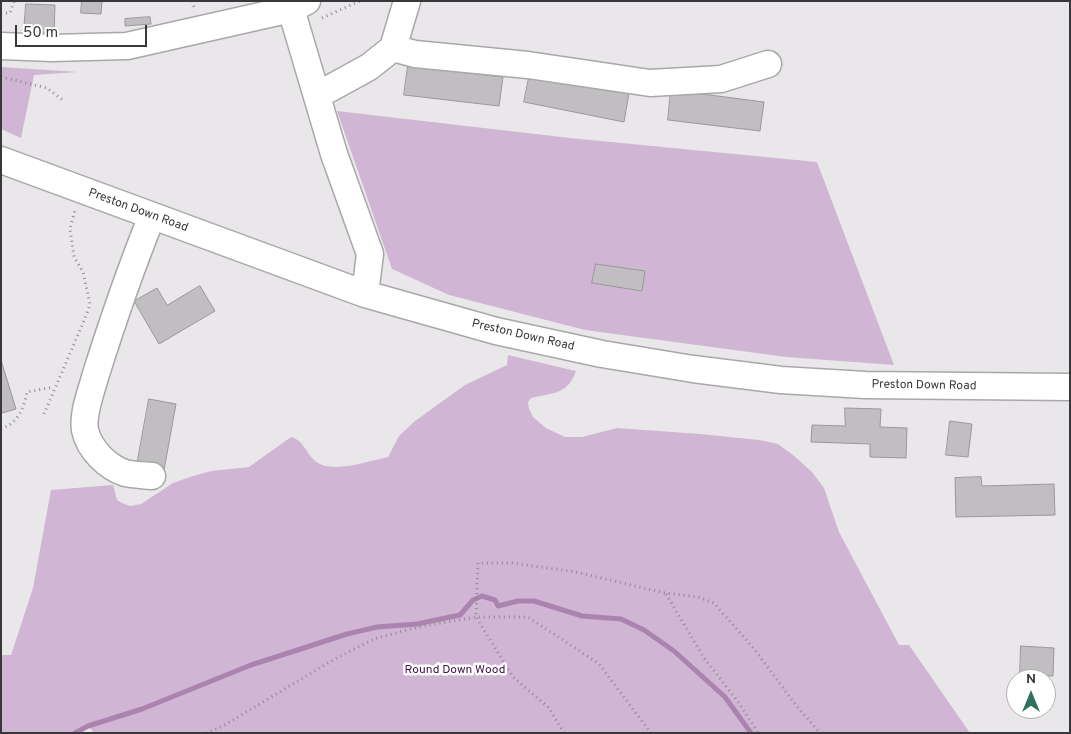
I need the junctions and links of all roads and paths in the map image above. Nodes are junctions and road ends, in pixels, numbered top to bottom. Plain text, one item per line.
1 (14, 1) edge
2 (192, 1) edge
3 (360, 1) edge
4 (407, 1) edge
5 (194, 7) dead end
6 (1, 12) edge
7 (299, 12) edge
8 (1, 46) edge
9 (393, 48) junction
10 (768, 64) dead end
11 (1, 77) edge
12 (316, 91) junction
13 (64, 101) dead end
14 (1, 160) edge
15 (80, 190) junction
16 (152, 216) junction
17 (365, 294) junction
18 (54, 387) junction
19 (1070, 387) edge
20 (44, 414) dead end
21 (1, 429) edge
22 (152, 476) dead end
23 (665, 593) junction
24 (476, 617) junction
25 (206, 733) edge
26 (564, 733) edge
27 (651, 733) edge
28 (758, 733) edge
29 (820, 733) edge

1 - 6 path
2 - 5 path
3 - 7 path
4 - 9 street
7 - 8 street
7 - 12 street
9 - 10 street
9 - 12 street
11 - 13 path
12 - 17 street
14 - 15 street, Preston Down Road
15 - 16 street, Preston Down Road
15 - 18 path
16 - 17 street, Preston Down Road
16 - 22 street
17 - 19 street, Preston Down Road
18 - 20 path
18 - 21 path
23 - 24 path
23 - 28 path
23 - 29 path
24 - 25 path
24 - 26 path
24 - 27 path

